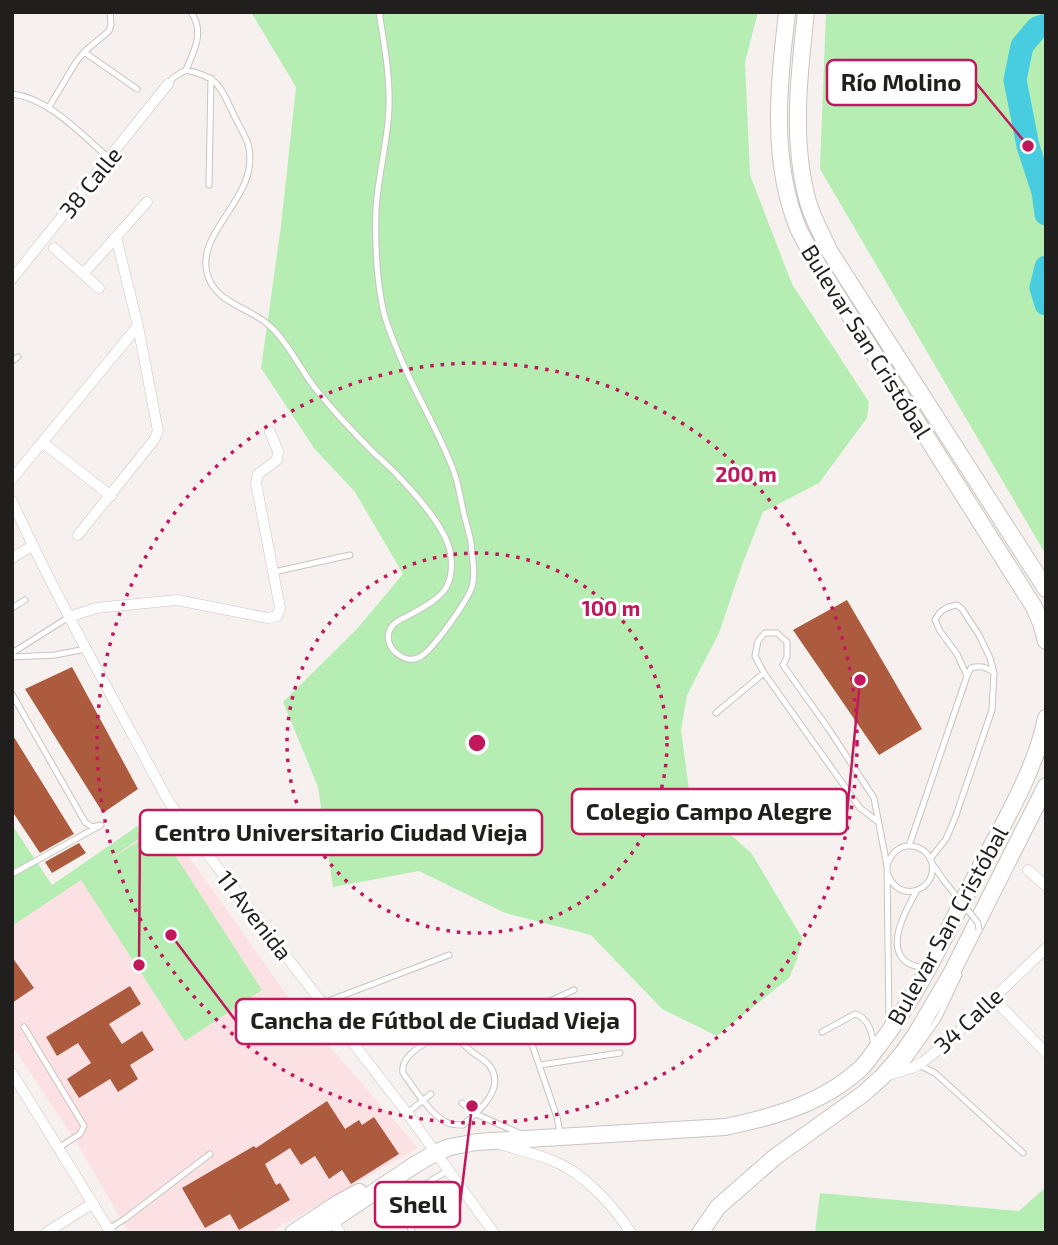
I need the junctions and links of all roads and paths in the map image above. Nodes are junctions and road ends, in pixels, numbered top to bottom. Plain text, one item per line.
1 (110, 12) edge
2 (191, 12) edge
3 (379, 12) edge
4 (788, 12) edge
5 (806, 12) edge
6 (84, 52) junction
7 (186, 71) junction
8 (211, 78) junction
9 (168, 84) joint
10 (137, 89) dead end
11 (12, 94) edge
12 (49, 107) junction
13 (109, 158) junction
14 (209, 185) dead end
15 (147, 202) dead end
16 (116, 237) junction
17 (54, 248) dead end
18 (83, 274) junction
19 (12, 279) edge
20 (99, 288) dead end
21 (138, 326) junction
22 (270, 432) dead end
23 (42, 442) junction
24 (12, 478) edge
25 (111, 496) junction
26 (12, 501) edge
27 (78, 535) dead end
28 (32, 546) junction
29 (350, 555) dead end
30 (12, 558) edge
31 (274, 572) junction
32 (1046, 589) edge
33 (25, 600) dead end
34 (12, 608) edge
35 (69, 617) junction
36 (1046, 641) edge
37 (86, 649) junction
38 (12, 655) edge
39 (764, 673) junction
40 (994, 673) junction
41 (967, 676) junction
42 (12, 694) edge
43 (716, 713) dead end
44 (1046, 718) edge
45 (1046, 786) edge
46 (877, 821) junction
47 (909, 846) junction
48 (931, 862) junction
49 (887, 869) junction
50 (1028, 870) dead end
51 (12, 874) edge
52 (1046, 886) edge
53 (916, 890) junction
54 (971, 950) dead end
55 (1045, 950) edge
56 (449, 955) dead end
57 (927, 968) junction
58 (960, 974) dead end
59 (574, 990) dead end
60 (993, 998) junction
61 (323, 1003) junction
62 (24, 1027) dead end
63 (889, 1031) junction
64 (821, 1032) dead end
65 (875, 1049) junction
66 (620, 1053) dead end
67 (1046, 1053) edge
68 (540, 1065) junction
69 (918, 1065) junction
70 (12, 1073) edge
71 (899, 1073) junction
72 (882, 1077) junction
73 (431, 1094) dead end
74 (423, 1100) junction
75 (461, 1103) dead end
76 (407, 1113) junction
77 (476, 1114) junction
78 (561, 1136) junction
79 (526, 1139) junction
80 (492, 1142) junction
81 (58, 1148) junction
82 (437, 1152) junction
83 (1023, 1153) dead end
84 (210, 1154) dead end
85 (416, 1164) junction
86 (448, 1171) junction
87 (386, 1184) junction
88 (418, 1190) dead end
89 (93, 1203) junction
90 (336, 1227) edge
91 (110, 1231) edge
92 (46, 1233) edge
93 (293, 1233) edge
94 (313, 1233) edge
95 (413, 1233) edge
96 (494, 1233) edge
97 (631, 1233) edge
98 (700, 1233) edge

1 - 6 lane
2 - 7 lane
3 - 8 lane
4 - 36 main road, Bulevar San Cristóbal
5 - 32 main road, Bulevar San Cristóbal
6 - 10 lane
6 - 12 lane
7 - 8 lane
7 - 9 lane
8 - 14 lane
9 - 13 street, 38 Calle
11 - 12 lane
12 - 13 lane
13 - 19 street, 38 Calle
15 - 16 street
16 - 18 street
16 - 21 street
17 - 18 street
18 - 20 street
21 - 23 street
21 - 25 street
22 - 31 street
23 - 24 street
23 - 25 street
25 - 27 street
26 - 28 street, 11 Avenida
28 - 30 street
28 - 35 street, 11 Avenida
29 - 31 lane
31 - 35 street
33 - 34 lane
35 - 37 street, 11 Avenida
35 - 38 lane
37 - 38 lane
37 - 61 street, 11 Avenida
39 - 43 lane
39 - 46 lane
39 - 46 lane
40 - 41 lane
40 - 41 lane
40 - 48 lane
41 - 47 lane
42 - 51 lane
44 - 57 main road, Bulevar San Cristóbal
45 - 72 main road, Bulevar San Cristóbal
46 - 49 lane
47 - 48 lane
47 - 49 lane
48 - 53 lane
48 - 54 lane, bridge
49 - 53 lane
49 - 63 lane
50 - 52 street
53 - 57 lane
55 - 60 street, 34 Calle
56 - 61 lane
57 - 63 main road, Bulevar San Cristóbal
58 - 71 lane
59 - 68 lane
60 - 67 street
60 - 69 street, 34 Calle
61 - 76 street, 11 Avenida
62 - 81 lane
63 - 65 main road, Bulevar San Cristóbal
64 - 65 lane
65 - 78 main road, Bulevar San Cristóbal
66 - 68 lane
68 - 78 lane
69 - 71 street, 34 Calle
69 - 83 lane
70 - 81 street
71 - 72 street, 34 Calle
72 - 98 main road, Bulevar San Cristóbal
73 - 74 lane
74 - 76 lane
74 - 77 lane
74 - 77 lane
75 - 77 lane
76 - 82 street, 11 Avenida
77 - 79 lane
78 - 79 main road, Bulevar San Cristóbal
79 - 80 main road, Bulevar San Cristóbal
80 - 82 main road, Bulevar San Cristóbal
80 - 97 street
81 - 89 street
82 - 85 main road, Bulevar San Cristóbal
82 - 86 street, 11 Avenida
84 - 91 lane
85 - 87 main road
85 - 93 main road
86 - 88 lane
86 - 96 street, 11 Avenida
87 - 90 main road
87 - 95 lane
89 - 91 street
89 - 92 street
90 - 94 main road

